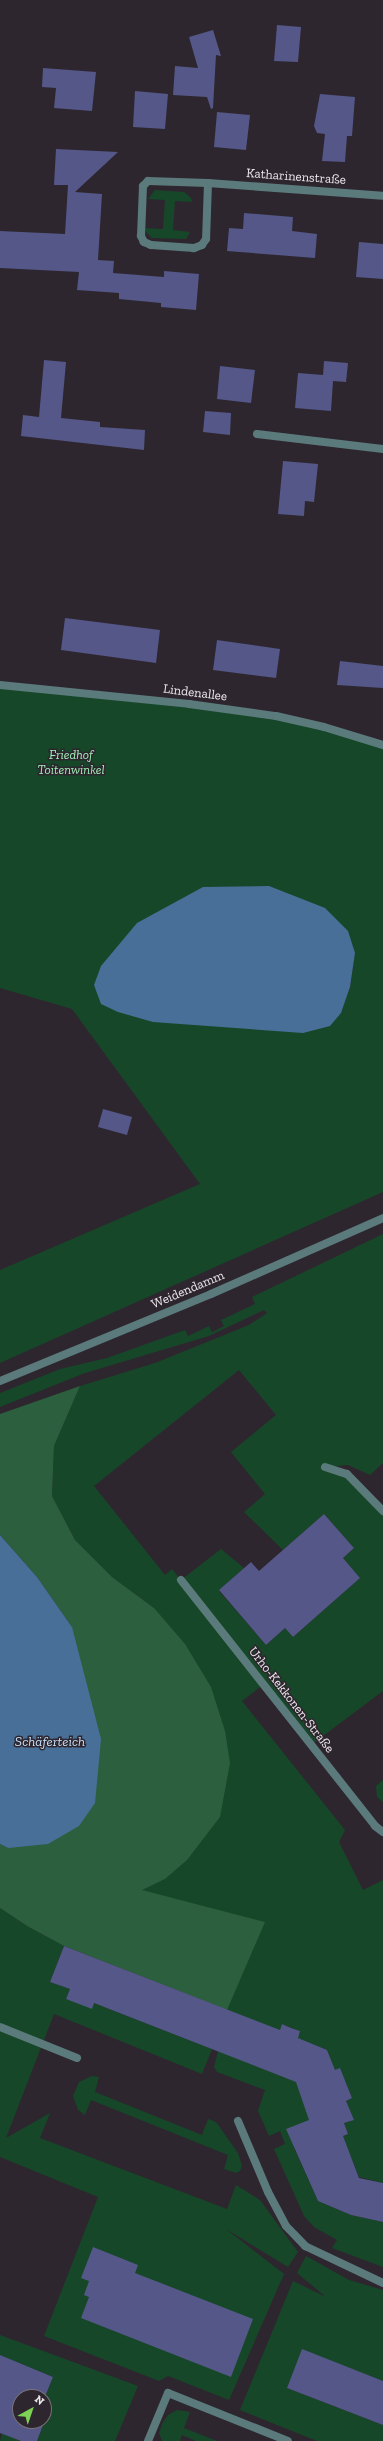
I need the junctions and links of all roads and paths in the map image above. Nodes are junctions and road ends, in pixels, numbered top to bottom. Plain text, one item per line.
1 (208, 183) junction
2 (383, 196) edge
3 (257, 434) dead end
4 (383, 448) edge
5 (0, 685) edge
6 (383, 745) edge
7 (383, 1218) edge
8 (0, 1381) edge
9 (326, 1467) dead end
10 (383, 1511) edge
11 (181, 1580) dead end
12 (383, 1832) edge
13 (0, 2027) edge
14 (77, 2058) dead end
15 (238, 2121) dead end
16 (383, 2283) edge
17 (148, 2441) edge
18 (288, 2441) edge

1 - 1 street, Katharinenstraße
1 - 2 street, Katharinenstraße
3 - 4 street
5 - 6 street, Lindenallee
7 - 8 street, Weidendamm
9 - 10 street
11 - 12 street, Urho-Kekkonen-Straße
13 - 14 street
15 - 16 street
17 - 18 street

